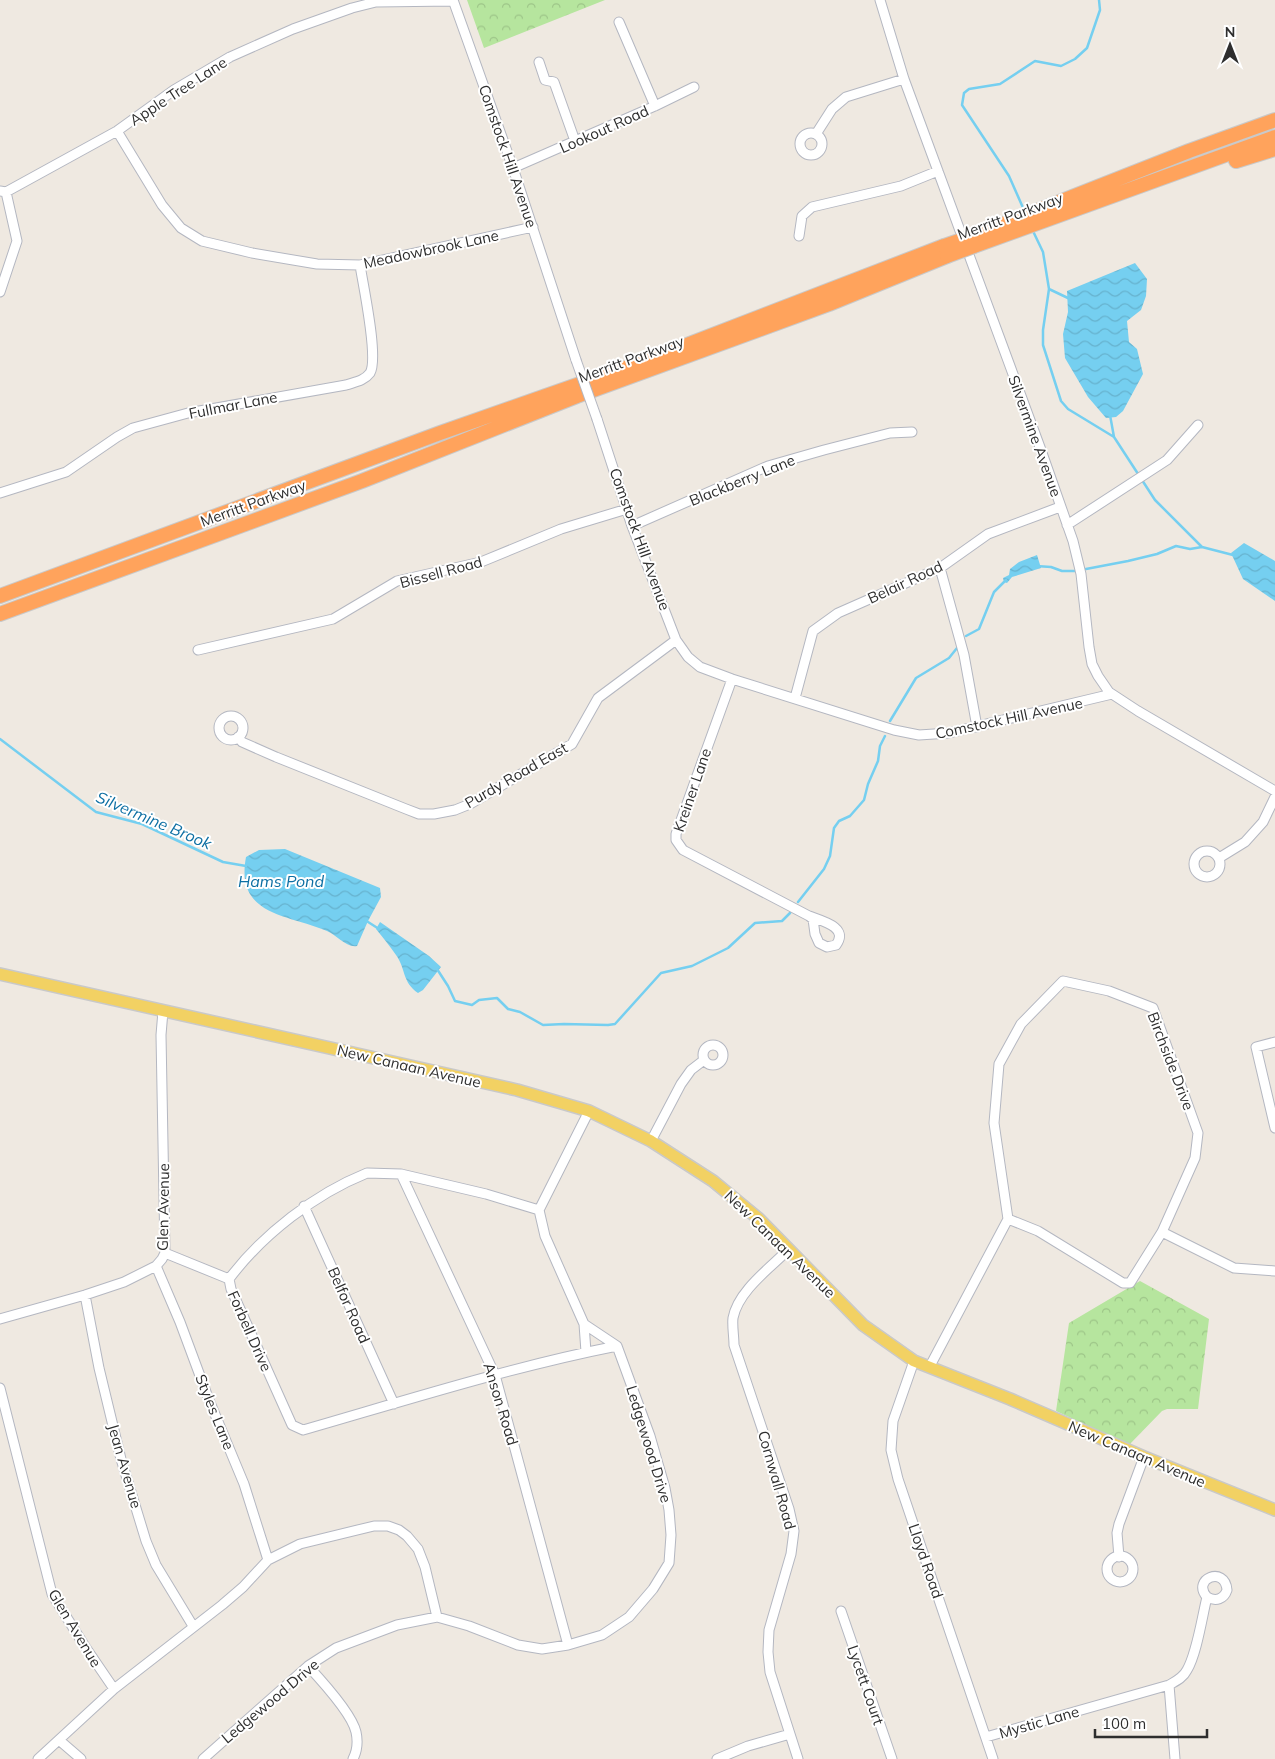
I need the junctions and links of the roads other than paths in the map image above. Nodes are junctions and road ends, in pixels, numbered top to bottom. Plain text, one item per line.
1 (453, 0) edge
2 (880, 0) edge
3 (619, 22) dead end
4 (539, 62) dead end
5 (904, 79) junction
6 (694, 87) dead end
7 (655, 106) junction
8 (1275, 111) edge
9 (1275, 120) edge
10 (117, 131) junction
11 (816, 134) dead end
12 (1275, 137) edge
13 (575, 141) junction
14 (1275, 149) edge
15 (1189, 151) junction
16 (514, 168) junction
17 (938, 171) junction
18 (1131, 189) junction
19 (3, 191) edge
20 (1054, 210) junction
21 (533, 227) junction
22 (799, 236) dead end
23 (946, 251) junction
24 (360, 265) junction
25 (0, 292) edge
26 (1198, 425) dead end
27 (912, 432) dead end
28 (0, 493) edge
29 (1060, 507) junction
30 (627, 509) junction
31 (1067, 525) junction
32 (632, 526) junction
33 (940, 568) junction
34 (0, 596) edge
35 (0, 614) edge
36 (676, 640) junction
37 (198, 650) dead end
38 (732, 679) junction
39 (1112, 694) junction
40 (795, 698) junction
41 (977, 727) junction
42 (238, 737) dead end
43 (1275, 791) edge
44 (1275, 797) edge
45 (1219, 858) dead end
46 (809, 916) dead end
47 (0, 974) edge
48 (163, 1011) junction
49 (1275, 1042) edge
50 (704, 1060) dead end
51 (589, 1111) junction
52 (1275, 1128) edge
53 (651, 1141) junction
54 (401, 1174) junction
55 (304, 1206) junction
56 (539, 1210) junction
57 (1008, 1219) junction
58 (1162, 1232) junction
59 (789, 1249) junction
60 (165, 1253) junction
61 (156, 1266) junction
62 (1275, 1271) edge
63 (229, 1279) junction
64 (86, 1295) junction
65 (0, 1319) edge
66 (584, 1324) junction
67 (617, 1346) junction
68 (586, 1352) junction
69 (914, 1361) junction
70 (930, 1366) junction
71 (495, 1375) junction
72 (0, 1388) edge
73 (394, 1404) junction
74 (1144, 1458) junction
75 (1275, 1510) edge
76 (1119, 1557) dead end
77 (268, 1560) junction
78 (1208, 1597) dead end
79 (841, 1611) dead end
80 (437, 1617) junction
81 (193, 1626) junction
82 (568, 1645) junction
83 (308, 1666) junction
84 (1169, 1685) junction
85 (114, 1689) junction
86 (790, 1734) junction
87 (986, 1737) junction
88 (59, 1740) junction
89 (38, 1759) edge
90 (81, 1759) edge
91 (204, 1759) edge
92 (353, 1759) edge
93 (717, 1759) edge
94 (798, 1759) edge
95 (892, 1759) edge
96 (993, 1759) edge
97 (1175, 1759) edge

1 - 10 street, Apple Tree Lane
1 - 16 street, Comstock Hill Avenue
2 - 5 street, Silvermine Avenue
3 - 7 street
4 - 13 street
5 - 11 street
5 - 17 street, Silvermine Avenue
6 - 7 street, Lookout Road
7 - 13 street, Lookout Road
8 - 15 highway
9 - 15 highway, Merritt Parkway
10 - 19 street, Apple Tree Lane
10 - 24 street, Meadowbrook Lane
12 - 18 highway, Merritt Parkway
13 - 16 street, Lookout Road
14 - 18 highway
15 - 20 highway, Merritt Parkway
16 - 21 street, Comstock Hill Avenue
17 - 22 street
17 - 29 street, Silvermine Avenue
18 - 20 highway, Merritt Parkway
19 - 25 street
20 - 23 highway, Merritt Parkway, bridge
21 - 24 street, Meadowbrook Lane
21 - 30 street, Comstock Hill Avenue, bridge
23 - 34 highway, Merritt Parkway
23 - 35 highway, Merritt Parkway
24 - 28 street, Fullmar Lane
26 - 31 street
27 - 32 street, Blackberry Lane
29 - 31 street, Silvermine Avenue
29 - 33 street, Belair Road
30 - 32 street, Comstock Hill Avenue
30 - 37 street, Bissell Road
31 - 39 street, Silvermine Avenue
32 - 36 street, Comstock Hill Avenue
33 - 40 street, Belair Road
33 - 41 street
36 - 38 street, Comstock Hill Avenue
36 - 42 street, Purdy Road East
38 - 40 street, Comstock Hill Avenue
38 - 46 street, Kreiner Lane
39 - 41 street, Comstock Hill Avenue
39 - 43 street, Silvermine Avenue
40 - 41 street, Comstock Hill Avenue
44 - 45 street
47 - 48 main road, New Canaan Avenue
48 - 51 main road, New Canaan Avenue
48 - 60 street, Glen Avenue
49 - 52 street
50 - 53 street
51 - 53 main road, New Canaan Avenue
51 - 56 street
53 - 59 main road, New Canaan Avenue
54 - 55 street, Forbell Drive
54 - 56 street, Forbell Drive
54 - 71 street, Anson Road
55 - 63 street, Forbell Drive
55 - 73 street, Belfor Road
56 - 66 street
57 - 58 street, Birchside Drive
57 - 58 street, Birchside Drive
57 - 70 street
58 - 62 street
59 - 69 main road, New Canaan Avenue
59 - 86 street, Cornwall Road
60 - 61 street, Glen Avenue
60 - 63 street
61 - 64 street, Glen Avenue
61 - 77 street, Styles Lane
63 - 73 street, Forbell Drive
64 - 65 street, Glen Avenue
64 - 81 street, Jean Avenue
66 - 67 street
66 - 68 street
67 - 68 street, Forbell Drive
67 - 82 street, Ledgewood Drive
68 - 71 street, Forbell Drive
69 - 70 main road, New Canaan Avenue
69 - 87 street, Lloyd Road
70 - 74 main road, New Canaan Avenue
71 - 73 street, Forbell Drive
71 - 82 street, Anson Road
72 - 85 street, Glen Avenue
74 - 75 main road, New Canaan Avenue
74 - 76 street
77 - 80 street
77 - 81 street
78 - 84 street, Mystic Lane
79 - 95 street, Lycett Court
80 - 82 street, Ledgewood Drive
80 - 83 street, Ledgewood Drive
81 - 85 street
83 - 91 street, Ledgewood Drive
83 - 92 street
84 - 87 street, Mystic Lane
84 - 97 street
85 - 88 street
86 - 93 street
86 - 94 street, Cornwall Road
87 - 96 street, Lloyd Road
88 - 89 street
88 - 90 street

